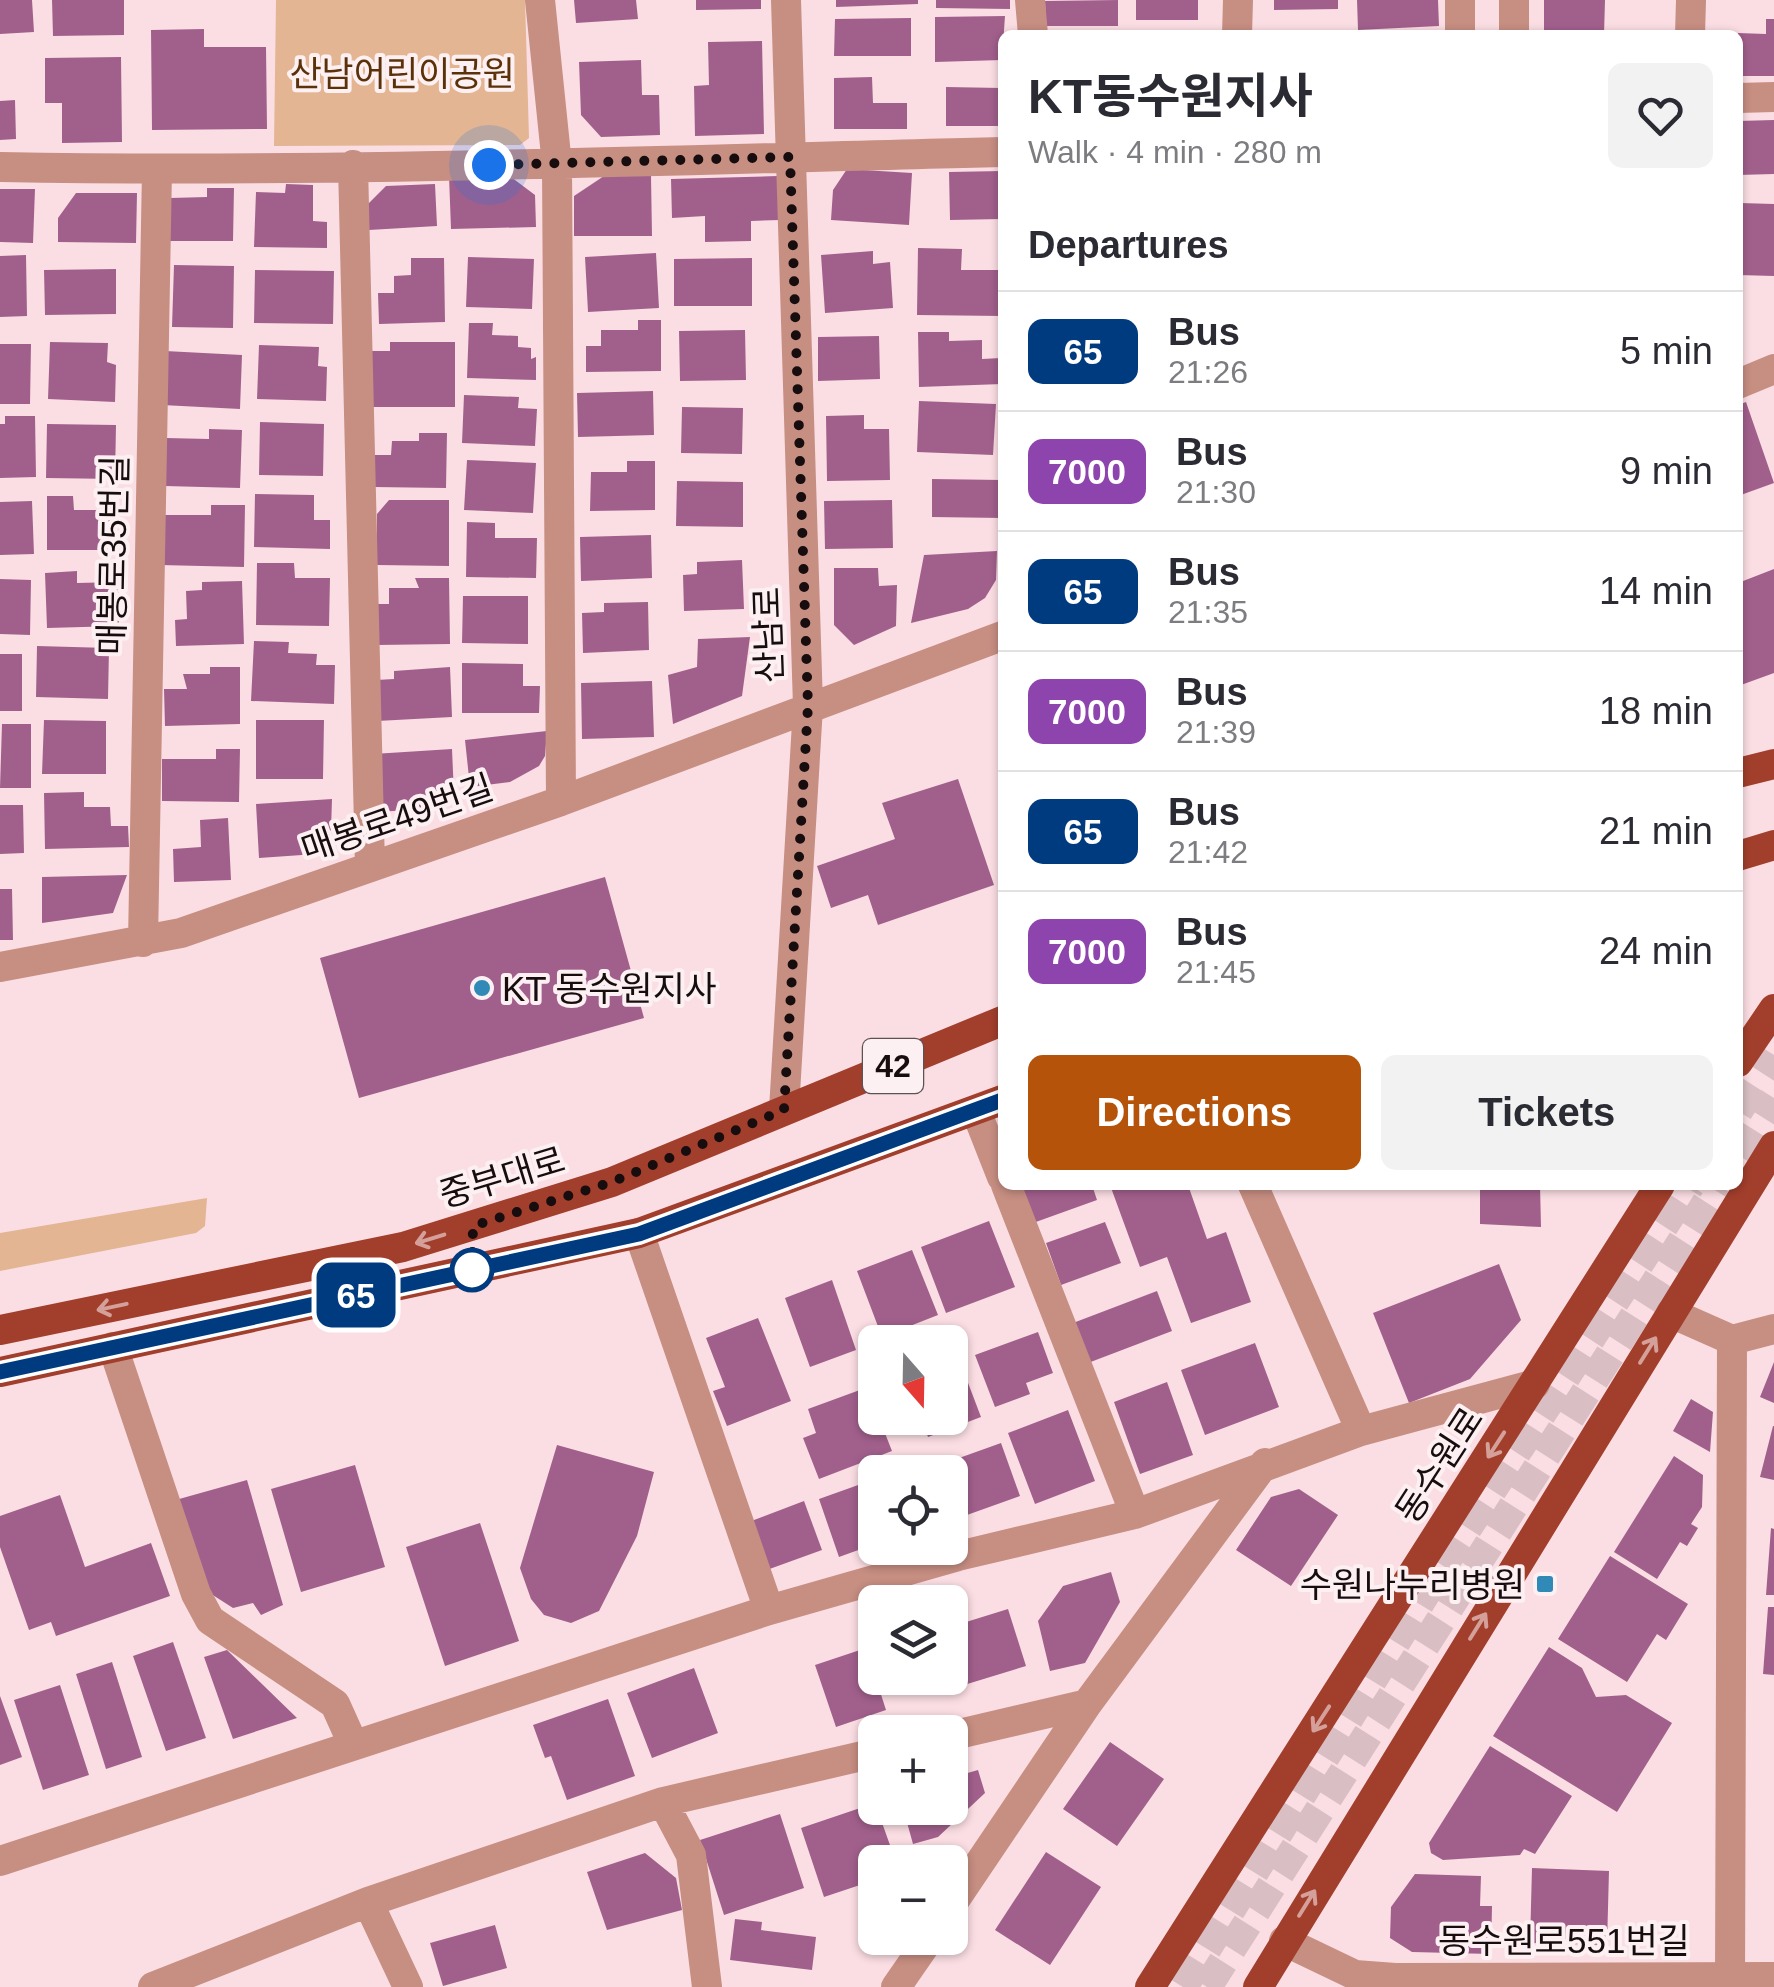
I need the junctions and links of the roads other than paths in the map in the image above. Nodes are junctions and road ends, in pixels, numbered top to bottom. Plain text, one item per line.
1 (540, 0) edge
2 (786, 0) edge
3 (1030, 0) edge
4 (1238, 0) edge
5 (1460, 0) edge
6 (1514, 0) edge
7 (1691, 0) edge
8 (1033, 30) edge
9 (1237, 30) edge
10 (1460, 30) edge
11 (1514, 30) edge
12 (1690, 30) edge
13 (1774, 97) edge
14 (1743, 98) edge
15 (998, 152) edge
16 (790, 157) junction
17 (557, 164) junction
18 (353, 165) junction
19 (0, 167) edge
20 (157, 170) junction
21 (1774, 369) edge
22 (1743, 382) edge
23 (998, 637) edge
24 (808, 706) junction
25 (561, 801) junction
26 (1774, 845) edge
27 (1743, 854) edge
28 (370, 867) junction
29 (144, 942) junction
30 (0, 967) edge
31 (1774, 1009) edge
32 (998, 1023) edge
33 (1743, 1055) edge
34 (989, 1105) edge
35 (784, 1110) junction
36 (1774, 1146) edge
37 (998, 1154) edge
38 (1008, 1190) edge
39 (1255, 1190) edge
40 (1657, 1190) edge
41 (639, 1234) junction
42 (1671, 1313) junction
43 (1774, 1329) edge
44 (0, 1330) edge
45 (1732, 1340) junction
46 (113, 1347) junction
47 (0, 1372) edge
48 (1534, 1384) junction
49 (1360, 1430) junction
50 (1265, 1462) junction
51 (1135, 1514) junction
52 (769, 1610) junction
53 (1087, 1704) junction
54 (968, 1732) edge
55 (353, 1744) junction
56 (858, 1757) edge
57 (663, 1802) junction
58 (0, 1861) edge
59 (968, 1880) edge
60 (368, 1902) junction
61 (1284, 1941) junction
62 (918, 1955) edge
63 (1774, 1977) edge
64 (1356, 1981) edge
65 (1730, 1982) edge
66 (152, 1987) edge
67 (408, 1987) edge
68 (707, 1987) edge
69 (896, 1987) edge
70 (1150, 1987) edge
71 (1258, 1987) edge

1 - 17 street
2 - 16 street, 산남로
3 - 8 street
4 - 9 street
5 - 10 street
6 - 11 street
7 - 12 street
13 - 14 street
15 - 16 street
16 - 17 street
16 - 24 street, 산남로
17 - 18 street
17 - 25 street
18 - 20 street
18 - 28 street
19 - 20 street
20 - 29 street, 매봉로35번길
21 - 22 street
23 - 24 street, 매봉로49번길
24 - 25 street, 매봉로49번길
24 - 35 street, 산남로
25 - 28 street, 매봉로49번길
26 - 27 main road
28 - 29 street, 매봉로49번길
29 - 30 street, 매봉로49번길
31 - 33 main road
32 - 35 main road, 중부대로 / 42
34 - 37 street
34 - 41 main road, 42
35 -> 44 main road, 중부대로 / 42
36 - 42 main road
38 - 51 street
39 - 49 street
40 - 48 main road, 동수원로
41 - 46 main road, 42
41 - 52 street
42 - 45 street
61 -> 42 main road
43 - 45 street
45 - 65 street
46 - 47 main road, 42
46 - 55 street
48 - 49 street
48 -> 70 main road, 동수원로
49 - 50 street
50 - 51 street
50 - 53 street
51 - 52 street
52 - 55 street
53 - 54 street
53 - 59 street
55 - 58 street
56 - 57 street
57 - 60 street
57 - 68 street
60 - 66 street
60 - 67 street
61 - 64 street, 동수원로551번길
61 - 71 main road
62 - 69 street
63 - 65 street, 동수원로551번길
64 - 65 street, 동수원로551번길

